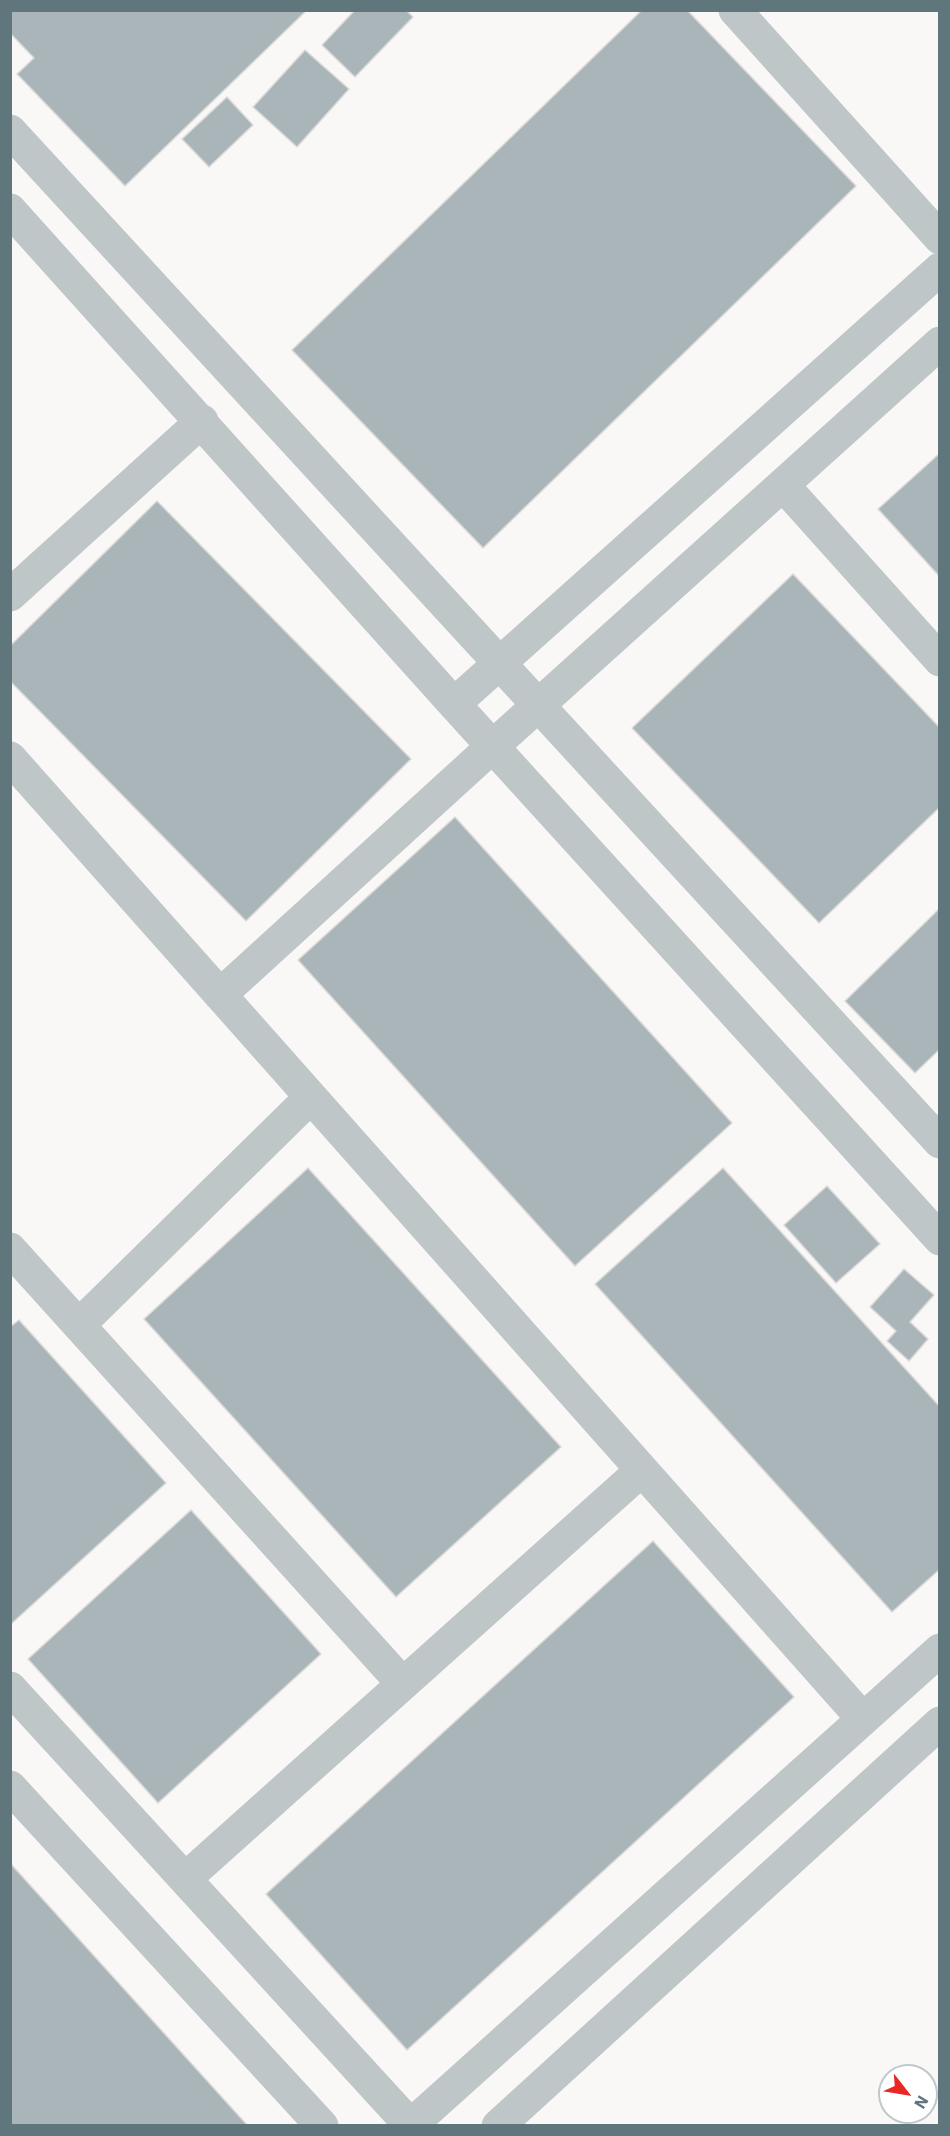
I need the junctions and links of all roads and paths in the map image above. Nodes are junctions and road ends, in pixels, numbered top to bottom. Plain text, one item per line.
1 (735, 10) edge
2 (10, 131) edge
3 (10, 210) edge
4 (939, 238) edge
5 (939, 269) edge
6 (939, 343) edge
7 (202, 421) junction
8 (783, 485) junction
9 (10, 596) edge
10 (939, 660) edge
11 (499, 662) junction
12 (454, 704) junction
13 (538, 705) junction
14 (493, 746) junction
15 (10, 758) edge
16 (220, 995) junction
17 (311, 1097) junction
18 (939, 1142) edge
19 (939, 1239) edge
20 (10, 1249) edge
21 (79, 1325) junction
22 (642, 1470) junction
23 (939, 1650) edge
24 (403, 1684) junction
25 (10, 1688) edge
26 (863, 1719) junction
27 (939, 1723) edge
28 (10, 1787) edge
29 (184, 1879) junction
30 (411, 2125) edge
31 (322, 2126) edge
32 (498, 2126) edge

1 - 4 street
2 - 11 street
3 - 7 street
5 - 11 street
6 - 8 street
7 - 9 street
7 - 12 street
8 - 10 street
8 - 13 street
11 - 12 street
11 - 13 street
12 - 14 street
13 - 14 street
13 - 18 street
14 - 16 street
14 - 19 street
15 - 16 street
16 - 17 street
17 - 21 street
17 - 22 street
20 - 21 street
21 - 24 street
22 - 24 street
22 - 26 street
23 - 26 street
24 - 29 street
25 - 29 street
26 - 30 street
27 - 32 street
28 - 31 street
29 - 30 street

